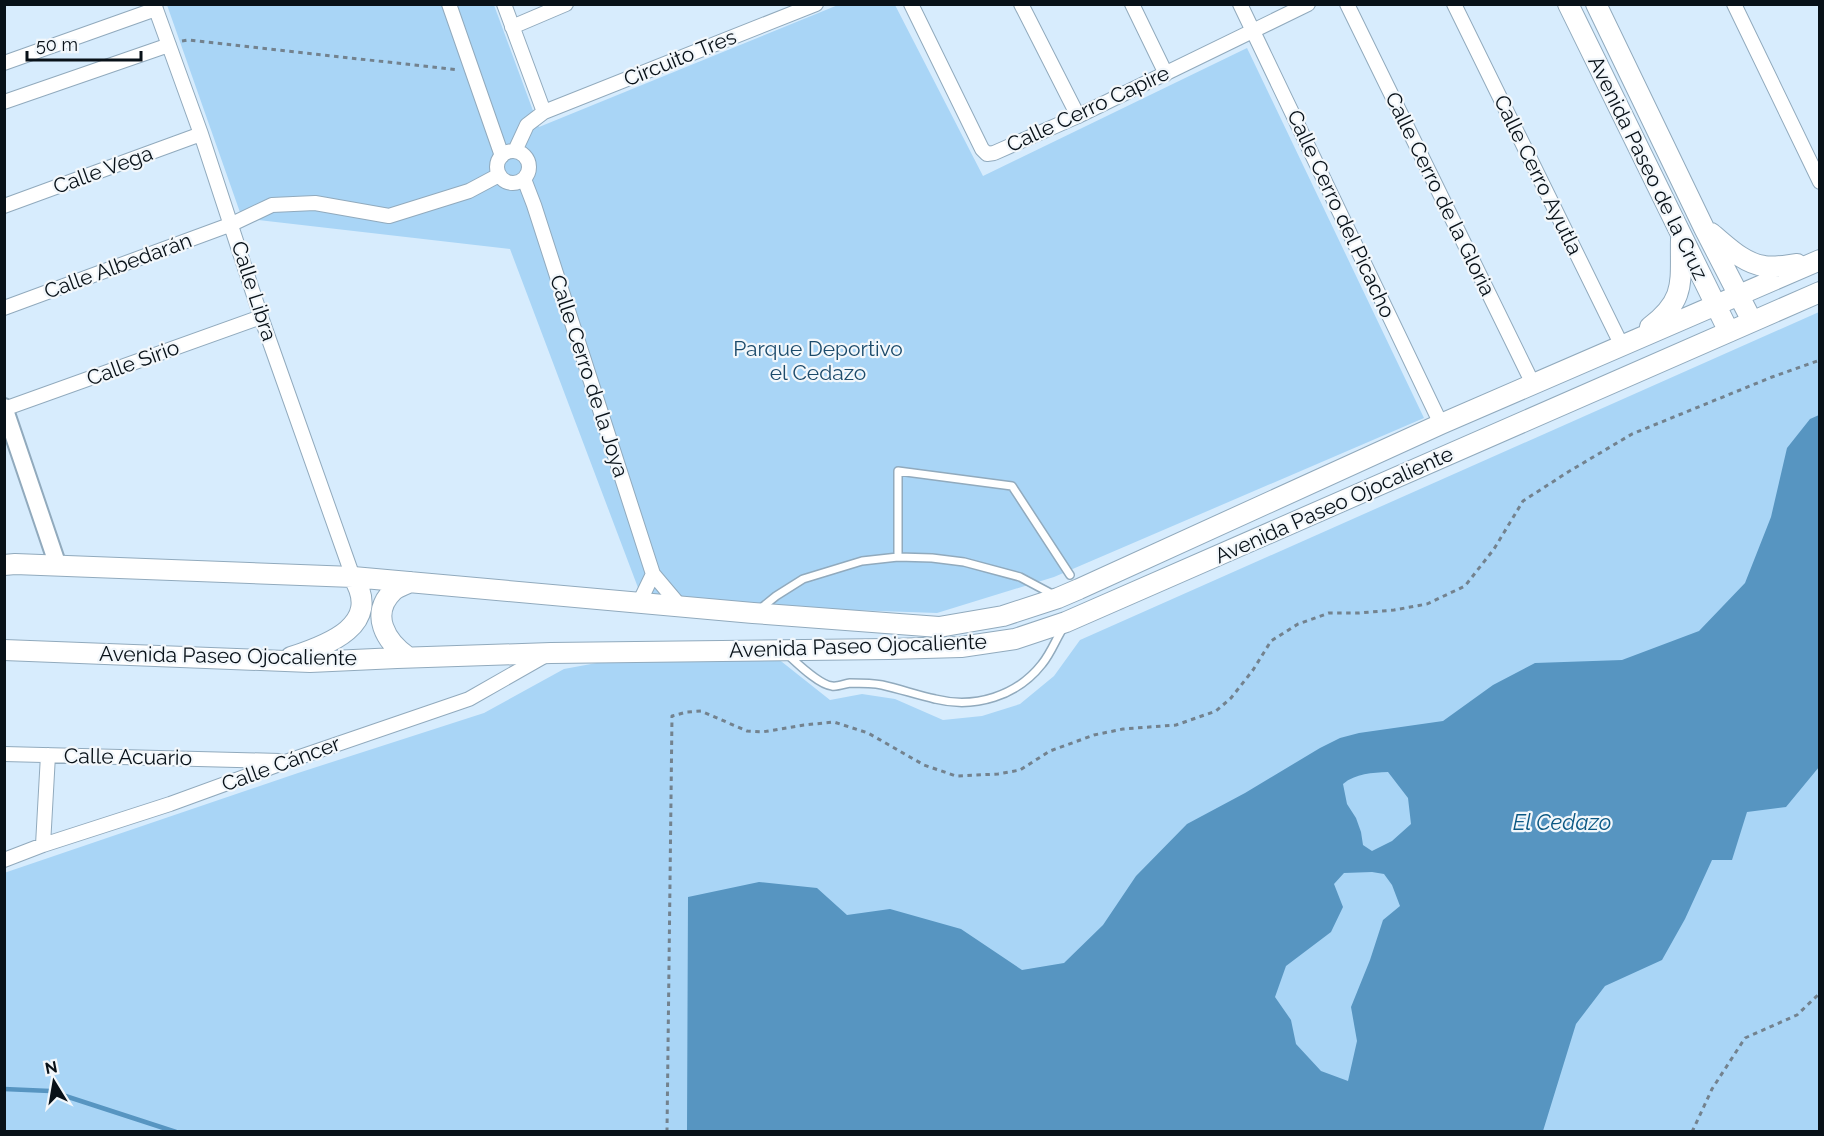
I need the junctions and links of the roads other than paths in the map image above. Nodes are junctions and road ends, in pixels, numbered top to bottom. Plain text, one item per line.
1 (449, 4) edge
2 (504, 4) edge
3 (566, 4) edge
4 (816, 4) edge
5 (910, 4) edge
6 (1021, 4) edge
7 (1132, 4) edge
8 (1240, 4) edge
9 (1308, 4) edge
10 (1347, 4) edge
11 (1454, 4) edge
12 (1568, 4) edge
13 (1596, 4) edge
14 (1734, 4) edge
15 (155, 7) edge
16 (512, 27) junction
17 (1253, 31) junction
18 (169, 45) junction
19 (4, 63) edge
20 (1166, 74) junction
21 (4, 102) edge
22 (544, 112) junction
23 (1078, 116) junction
24 (201, 134) junction
25 (508, 154) junction
26 (499, 176) junction
27 (524, 179) junction
28 (1820, 182) edge
29 (4, 206) edge
30 (232, 224) junction
31 (1704, 228) junction
32 (1681, 236) junction
33 (1816, 262) edge
34 (1820, 292) edge
35 (1739, 294) junction
36 (1715, 305) junction
37 (4, 308) edge
38 (261, 317) junction
39 (1752, 321) junction
40 (1729, 332) junction
41 (1627, 343) junction
42 (1533, 384) junction
43 (5, 408) edge
44 (1441, 424) junction
45 (898, 557) junction
46 (10, 565) edge
47 (58, 566) junction
48 (653, 574) junction
49 (1070, 575) dead end
50 (353, 577) junction
51 (410, 582) junction
52 (1058, 598) junction
53 (639, 603) junction
54 (680, 606) junction
55 (753, 614) junction
56 (1066, 622) junction
57 (4, 650) edge
58 (783, 651) junction
59 (551, 653) junction
60 (408, 657) junction
61 (280, 661) junction
62 (4, 754) edge
63 (48, 755) junction
64 (288, 761) junction
65 (43, 845) junction
66 (4, 860) edge

1 - 25 street
2 - 16 street
3 - 16 street
4 - 22 street, Circuito Tres
5 - 23 street, Calle Cerro Capire
6 - 23 street
7 - 20 street
8 - 17 street, Calle Cerro del Picacho
9 - 17 street, Calle Cerro Capire
10 - 42 street, Calle Cerro de la Gloria
11 - 41 street, Calle Cerro Ayutla
12 - 32 main road, Avenida Paseo de la Cruz
13 - 31 main road, Avenida Paseo de la Cruz
14 - 28 street
15 - 18 street, Calle Libra
15 - 19 street
16 - 22 street
17 - 20 street, Calle Cerro Capire
17 - 44 street, Calle Cerro del Picacho
18 - 21 street
18 - 24 street, Calle Libra
20 - 23 street, Calle Cerro Capire
22 - 25 street
24 - 29 street, Calle Vega
24 - 30 street, Calle Libra
25 - 26 street
25 - 27 street
26 - 27 street
26 - 30 street, Calle Albedarán
27 - 48 street, Calle Cerro de la Joya
30 - 37 street, Calle Albedarán
30 - 38 street, Calle Libra
31 - 33 main road
31 - 35 main road, Avenida Paseo de la Cruz
32 - 36 main road, Avenida Paseo de la Cruz
32 - 41 main road
33 - 35 main road, Avenida Paseo Ojocaliente
34 - 39 main road, Avenida Paseo Ojocaliente
35 - 36 main road, Avenida Paseo Ojocaliente
35 - 39 main road, Avenida Paseo de la Cruz
36 - 40 main road, Avenida Paseo de la Cruz
36 - 41 main road, Avenida Paseo Ojocaliente
38 - 43 street, Calle Sirio
38 - 50 street, Calle Libra
39 - 40 main road, Avenida Paseo Ojocaliente
40 - 56 main road, Avenida Paseo Ojocaliente
41 - 42 main road, Avenida Paseo Ojocaliente
42 - 44 main road, Avenida Paseo Ojocaliente
43 - 47 street
44 - 52 main road, Avenida Paseo Ojocaliente
45 - 49 lane
45 - 52 lane
45 - 55 lane
46 - 47 main road, Avenida Paseo Ojocaliente
47 - 50 main road, Avenida Paseo Ojocaliente
48 - 53 street
48 - 54 street
50 - 51 main road, Avenida Paseo Ojocaliente
50 - 61 main road
51 - 53 main road, Avenida Paseo Ojocaliente
51 - 60 main road
52 - 55 main road, Avenida Paseo Ojocaliente
53 - 54 main road, Avenida Paseo Ojocaliente
54 - 55 main road, Avenida Paseo Ojocaliente
56 - 58 main road, Avenida Paseo Ojocaliente
56 - 58 lane
57 - 61 main road, Avenida Paseo Ojocaliente
58 - 59 main road, Avenida Paseo Ojocaliente
59 - 60 main road, Avenida Paseo Ojocaliente
59 - 64 street, Calle Cáncer
60 - 61 main road, Avenida Paseo Ojocaliente
62 - 63 street, Calle Acuario
63 - 64 street, Calle Acuario
63 - 65 street
64 - 65 street, Calle Cáncer
65 - 66 street, Calle Cáncer

